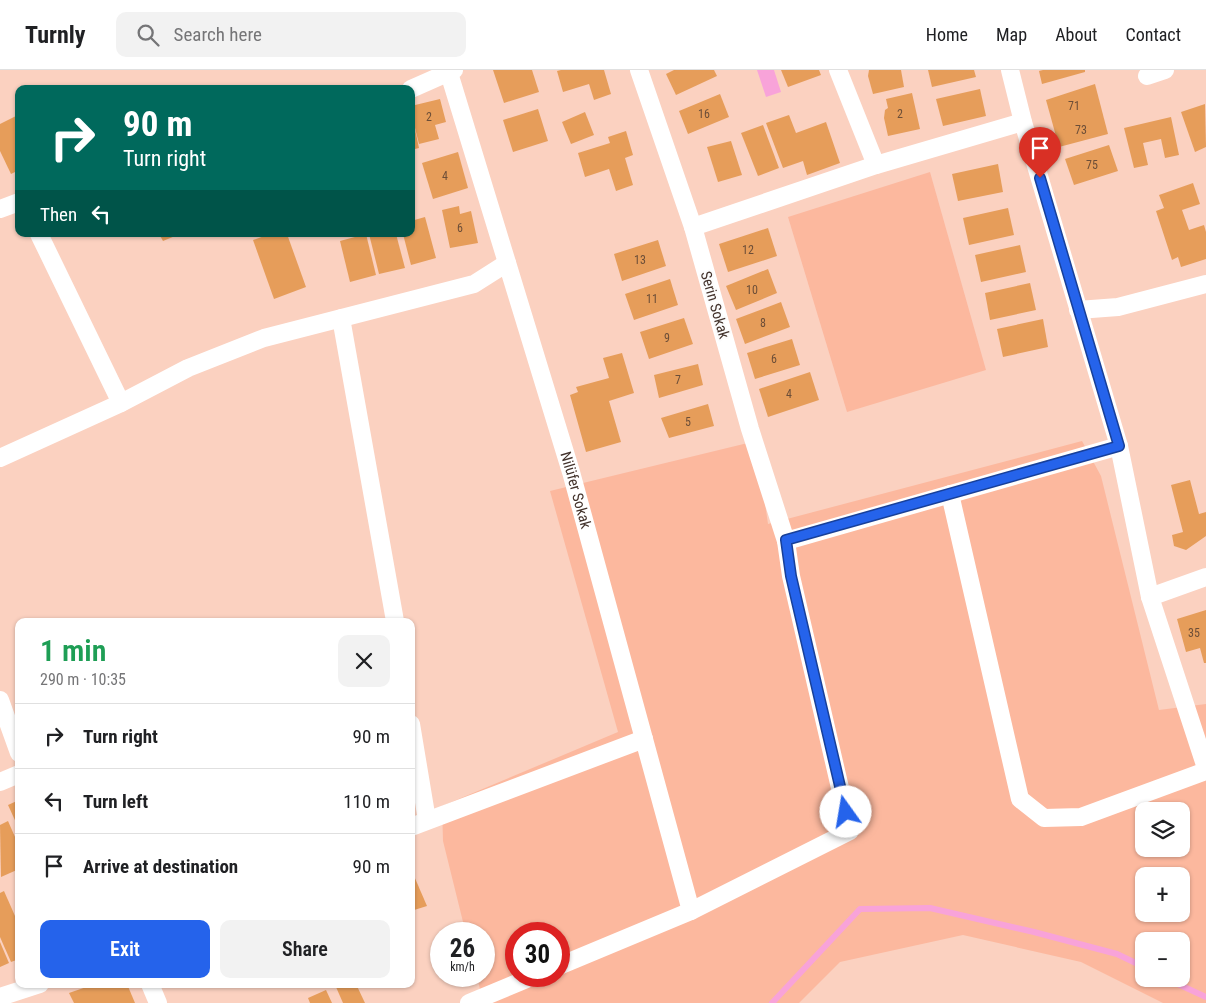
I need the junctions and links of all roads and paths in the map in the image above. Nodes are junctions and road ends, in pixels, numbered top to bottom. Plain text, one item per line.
1 (640, 70) edge
2 (838, 70) edge
3 (1010, 70) edge
4 (1165, 70) edge
5 (451, 71) edge
6 (1147, 76) dead end
7 (415, 87) edge
8 (1023, 122) junction
9 (876, 165) junction
10 (15, 203) edge
11 (0, 209) edge
12 (693, 227) junction
13 (40, 237) edge
14 (507, 263) junction
15 (1206, 284) edge
16 (1078, 310) junction
17 (341, 318) junction
18 (120, 403) junction
19 (1119, 446) junction
20 (0, 458) edge
21 (950, 494) junction
22 (786, 540) junction
23 (1206, 577) edge
24 (1150, 598) junction
25 (393, 618) edge
26 (0, 700) edge
27 (644, 739) junction
28 (15, 742) edge
29 (1206, 770) edge
30 (415, 774) edge
31 (15, 776) edge
32 (0, 782) edge
33 (419, 823) edge
34 (691, 911) junction
35 (570, 961) edge
36 (508, 987) edge
37 (28, 988) edge
38 (152, 988) edge
39 (0, 997) edge
40 (158, 1003) edge
41 (469, 1003) edge

1 - 12 street, Serin Sokak
2 - 9 street
3 - 8 street
4 - 6 street
5 - 7 street
5 - 14 street, Nilüfer Sokak
8 - 9 street
8 - 16 street
9 - 12 street
10 - 11 street
12 - 22 street, Serin Sokak
13 - 18 street
14 - 17 street
14 - 27 street, Nilüfer Sokak
15 - 16 street
16 - 19 street
17 - 18 street
17 - 25 street
18 - 20 street
19 - 21 street
19 - 24 street
21 - 22 street
21 - 29 street
22 - 34 street, Serin Sokak
23 - 24 street
24 - 29 street
26 - 28 street
27 - 33 street
27 - 34 street, Nilüfer Sokak
30 - 33 street
31 - 32 street
34 - 35 street
36 - 41 street
37 - 39 street
38 - 40 street

